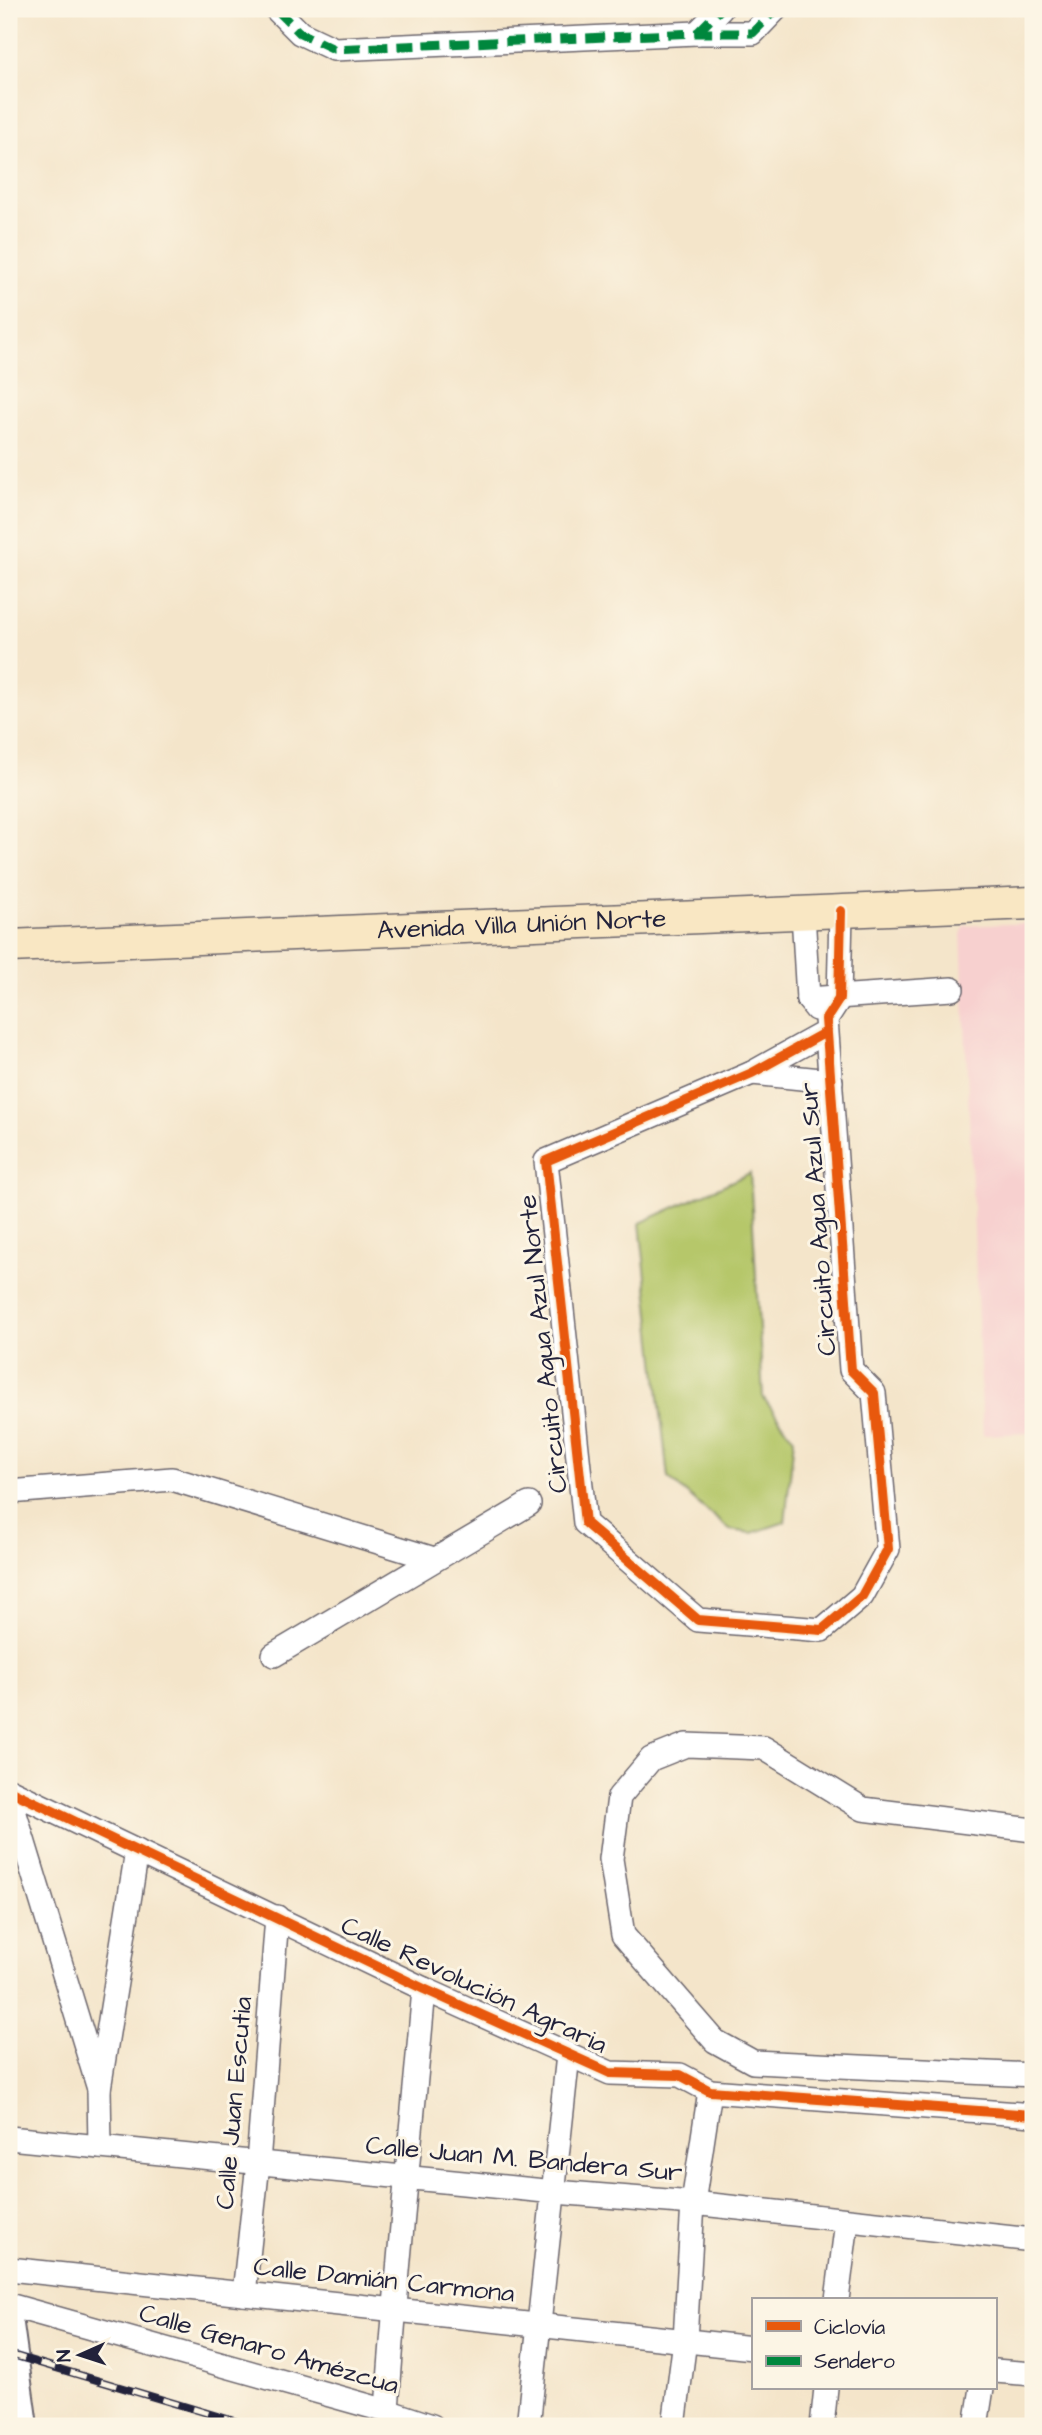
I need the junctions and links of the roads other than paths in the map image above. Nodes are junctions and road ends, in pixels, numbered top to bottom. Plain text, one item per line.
1 (276, 9) edge
2 (721, 9) edge
3 (776, 9) edge
4 (697, 33) junction
5 (1033, 903) edge
6 (841, 911) junction
7 (803, 913) junction
8 (9, 946) edge
9 (951, 989) dead end
10 (808, 999) junction
11 (839, 999) junction
12 (826, 1026) junction
13 (751, 1073) junction
14 (831, 1081) junction
15 (9, 1492) edge
16 (529, 1504) dead end
17 (585, 1523) joint
18 (434, 1559) junction
19 (274, 1655) dead end
20 (9, 1792) edge
21 (1033, 1830) edge
22 (137, 1851) junction
23 (277, 1917) junction
24 (424, 1989) junction
25 (568, 2055) junction
26 (1033, 2075) edge
27 (99, 2090) junction
28 (710, 2091) junction
29 (1033, 2115) edge
30 (9, 2138) edge
31 (100, 2147) junction
32 (258, 2163) junction
33 (408, 2178) junction
34 (555, 2192) junction
35 (693, 2203) junction
36 (847, 2221) junction
37 (1033, 2240) edge
38 (9, 2269) edge
39 (244, 2294) junction
40 (837, 2298) edge
41 (9, 2305) edge
42 (394, 2309) junction
43 (9, 2325) edge
44 (540, 2325) junction
45 (685, 2340) junction
46 (752, 2348) edge
47 (996, 2371) edge
48 (1033, 2374) edge
49 (826, 2390) edge
50 (982, 2390) edge
51 (387, 2411) junction
52 (23, 2426) edge
53 (432, 2426) edge
54 (528, 2426) edge
55 (674, 2426) edge
56 (822, 2426) edge
57 (976, 2426) edge

1 - 4 street
2 - 4 street
3 - 4 street
5 - 6 main road, Avenida Villa Unión Norte
6 - 7 main road, Avenida Villa Unión Norte
6 - 11 street
7 - 8 main road, Avenida Villa Unión Norte
7 - 10 street
9 - 11 street
10 - 11 street
10 - 12 street
11 - 12 street
12 - 13 street
12 - 14 street, Circuito Agua Azul Sur
13 - 14 street
13 - 17 street, Circuito Agua Azul Norte
14 - 17 street, Circuito Agua Azul Sur
15 - 18 street
16 - 18 street
18 - 19 street
20 - 22 street, Calle Revolución Agraria
20 - 27 street
21 - 26 street
22 - 23 street, Calle Revolución Agraria
22 - 27 street
23 - 24 street, Calle Revolución Agraria
23 - 32 street, Calle Juan Escutia
24 - 25 street, Calle Revolución Agraria
24 - 33 street
25 - 28 street, Calle Revolución Agraria
25 - 34 street
27 - 31 street
28 - 29 street, Calle Revolución Agraria
28 - 35 street
30 - 31 street, Calle Juan M. Bandera Sur
31 - 32 street, Calle Juan M. Bandera Sur
32 - 33 street, Calle Juan M. Bandera Sur
32 - 39 street, Calle Juan Escutia
33 - 34 street, Calle Juan M. Bandera Sur
33 - 42 street
34 - 35 street, Calle Juan M. Bandera Sur
34 - 44 street
35 - 36 street, Calle Juan M. Bandera Sur
35 - 45 street
36 - 37 street, Calle Juan M. Bandera Sur
36 - 40 street
38 - 39 street, Calle Damián Carmona
39 - 42 street, Calle Damián Carmona
41 - 51 street, Calle Genaro Amézcua
42 - 44 street, Calle Damián Carmona
42 - 51 street
43 - 52 street
44 - 45 street, Calle Damián Carmona
44 - 54 street
45 - 46 street, Calle Damián Carmona
45 - 55 street
47 - 48 street
49 - 56 street
50 - 57 street
51 - 53 street, Calle Genaro Amézcua

